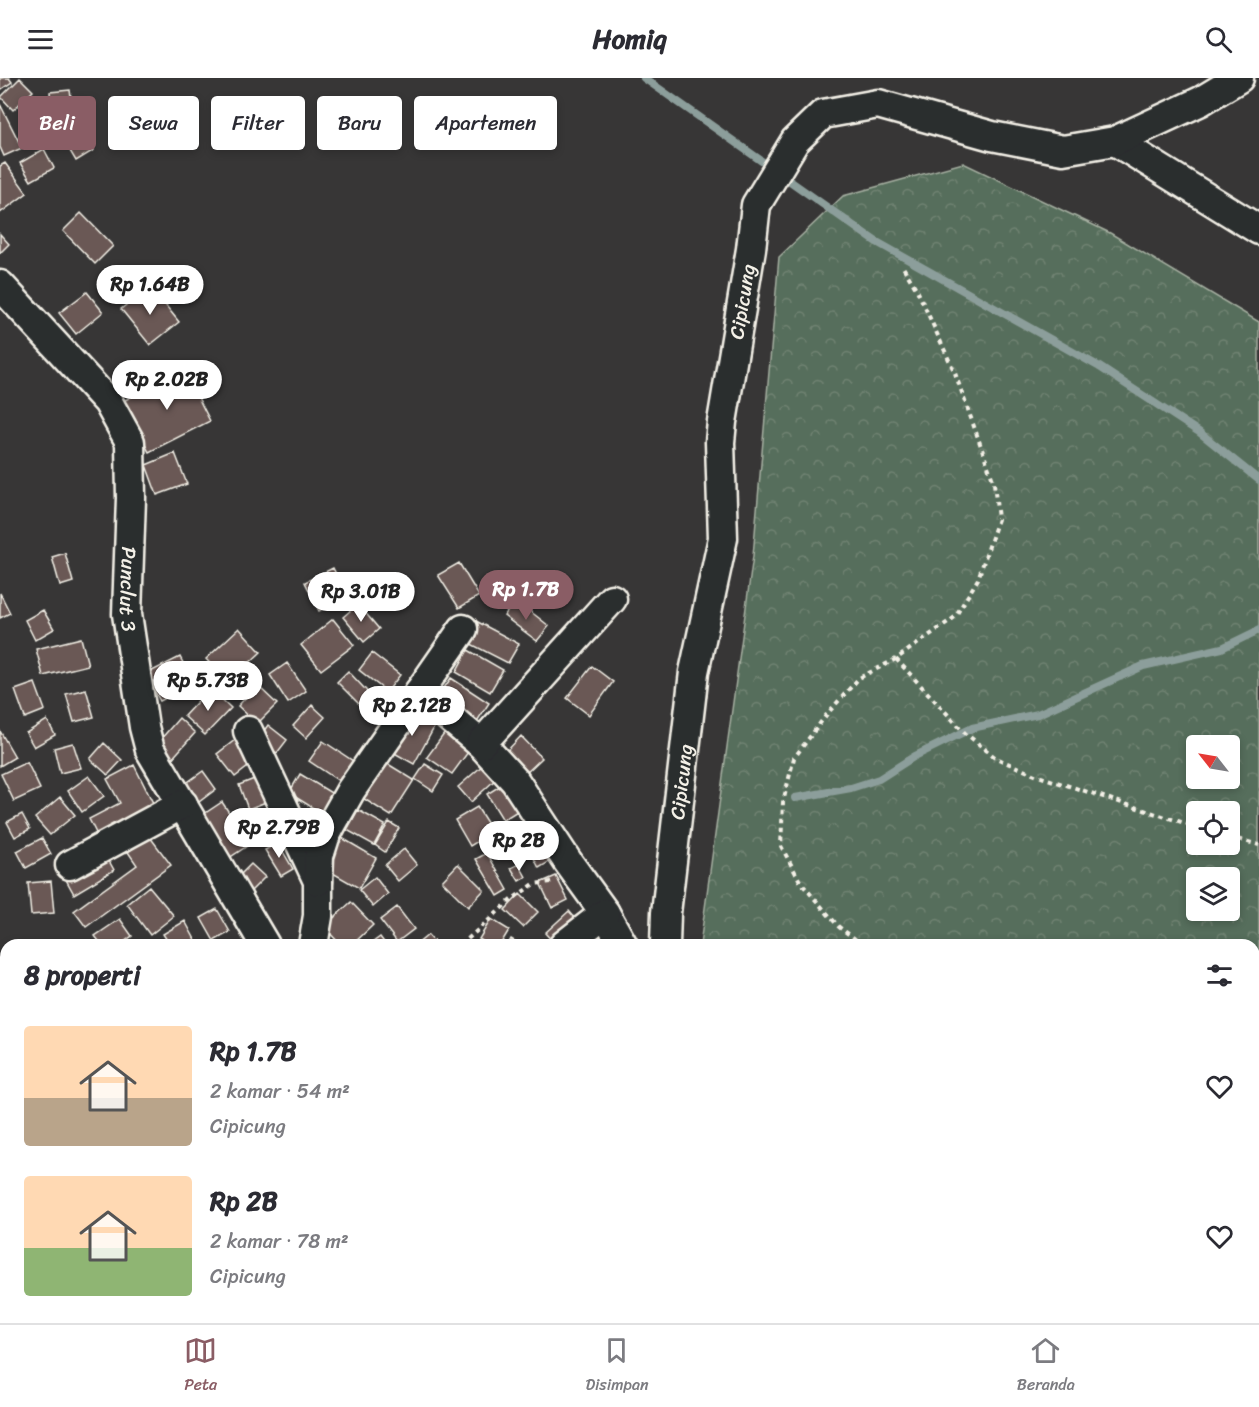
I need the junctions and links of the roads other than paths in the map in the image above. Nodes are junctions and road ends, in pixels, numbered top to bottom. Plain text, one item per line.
1 (1236, 79) edge
2 (1115, 141) junction
3 (1259, 230) edge
4 (0, 285) edge
5 (612, 599) dead end
6 (463, 629) dead end
7 (419, 692) junction
8 (248, 731) dead end
9 (481, 744) junction
10 (183, 804) junction
11 (69, 865) dead end
12 (318, 881) junction
13 (604, 913) junction
14 (262, 939) edge
15 (314, 939) edge
16 (572, 939) edge
17 (619, 939) edge
18 (665, 939) edge

1 - 2 street, Cipicung
2 - 3 street
2 - 18 street, Cipicung
4 - 10 street, Punclut 3
5 - 9 street
6 - 7 street
7 - 9 street
7 - 12 street
8 - 12 street
9 - 13 street
10 - 11 street
10 - 14 street, Punclut 3
12 - 15 street
13 - 16 street
13 - 17 street

